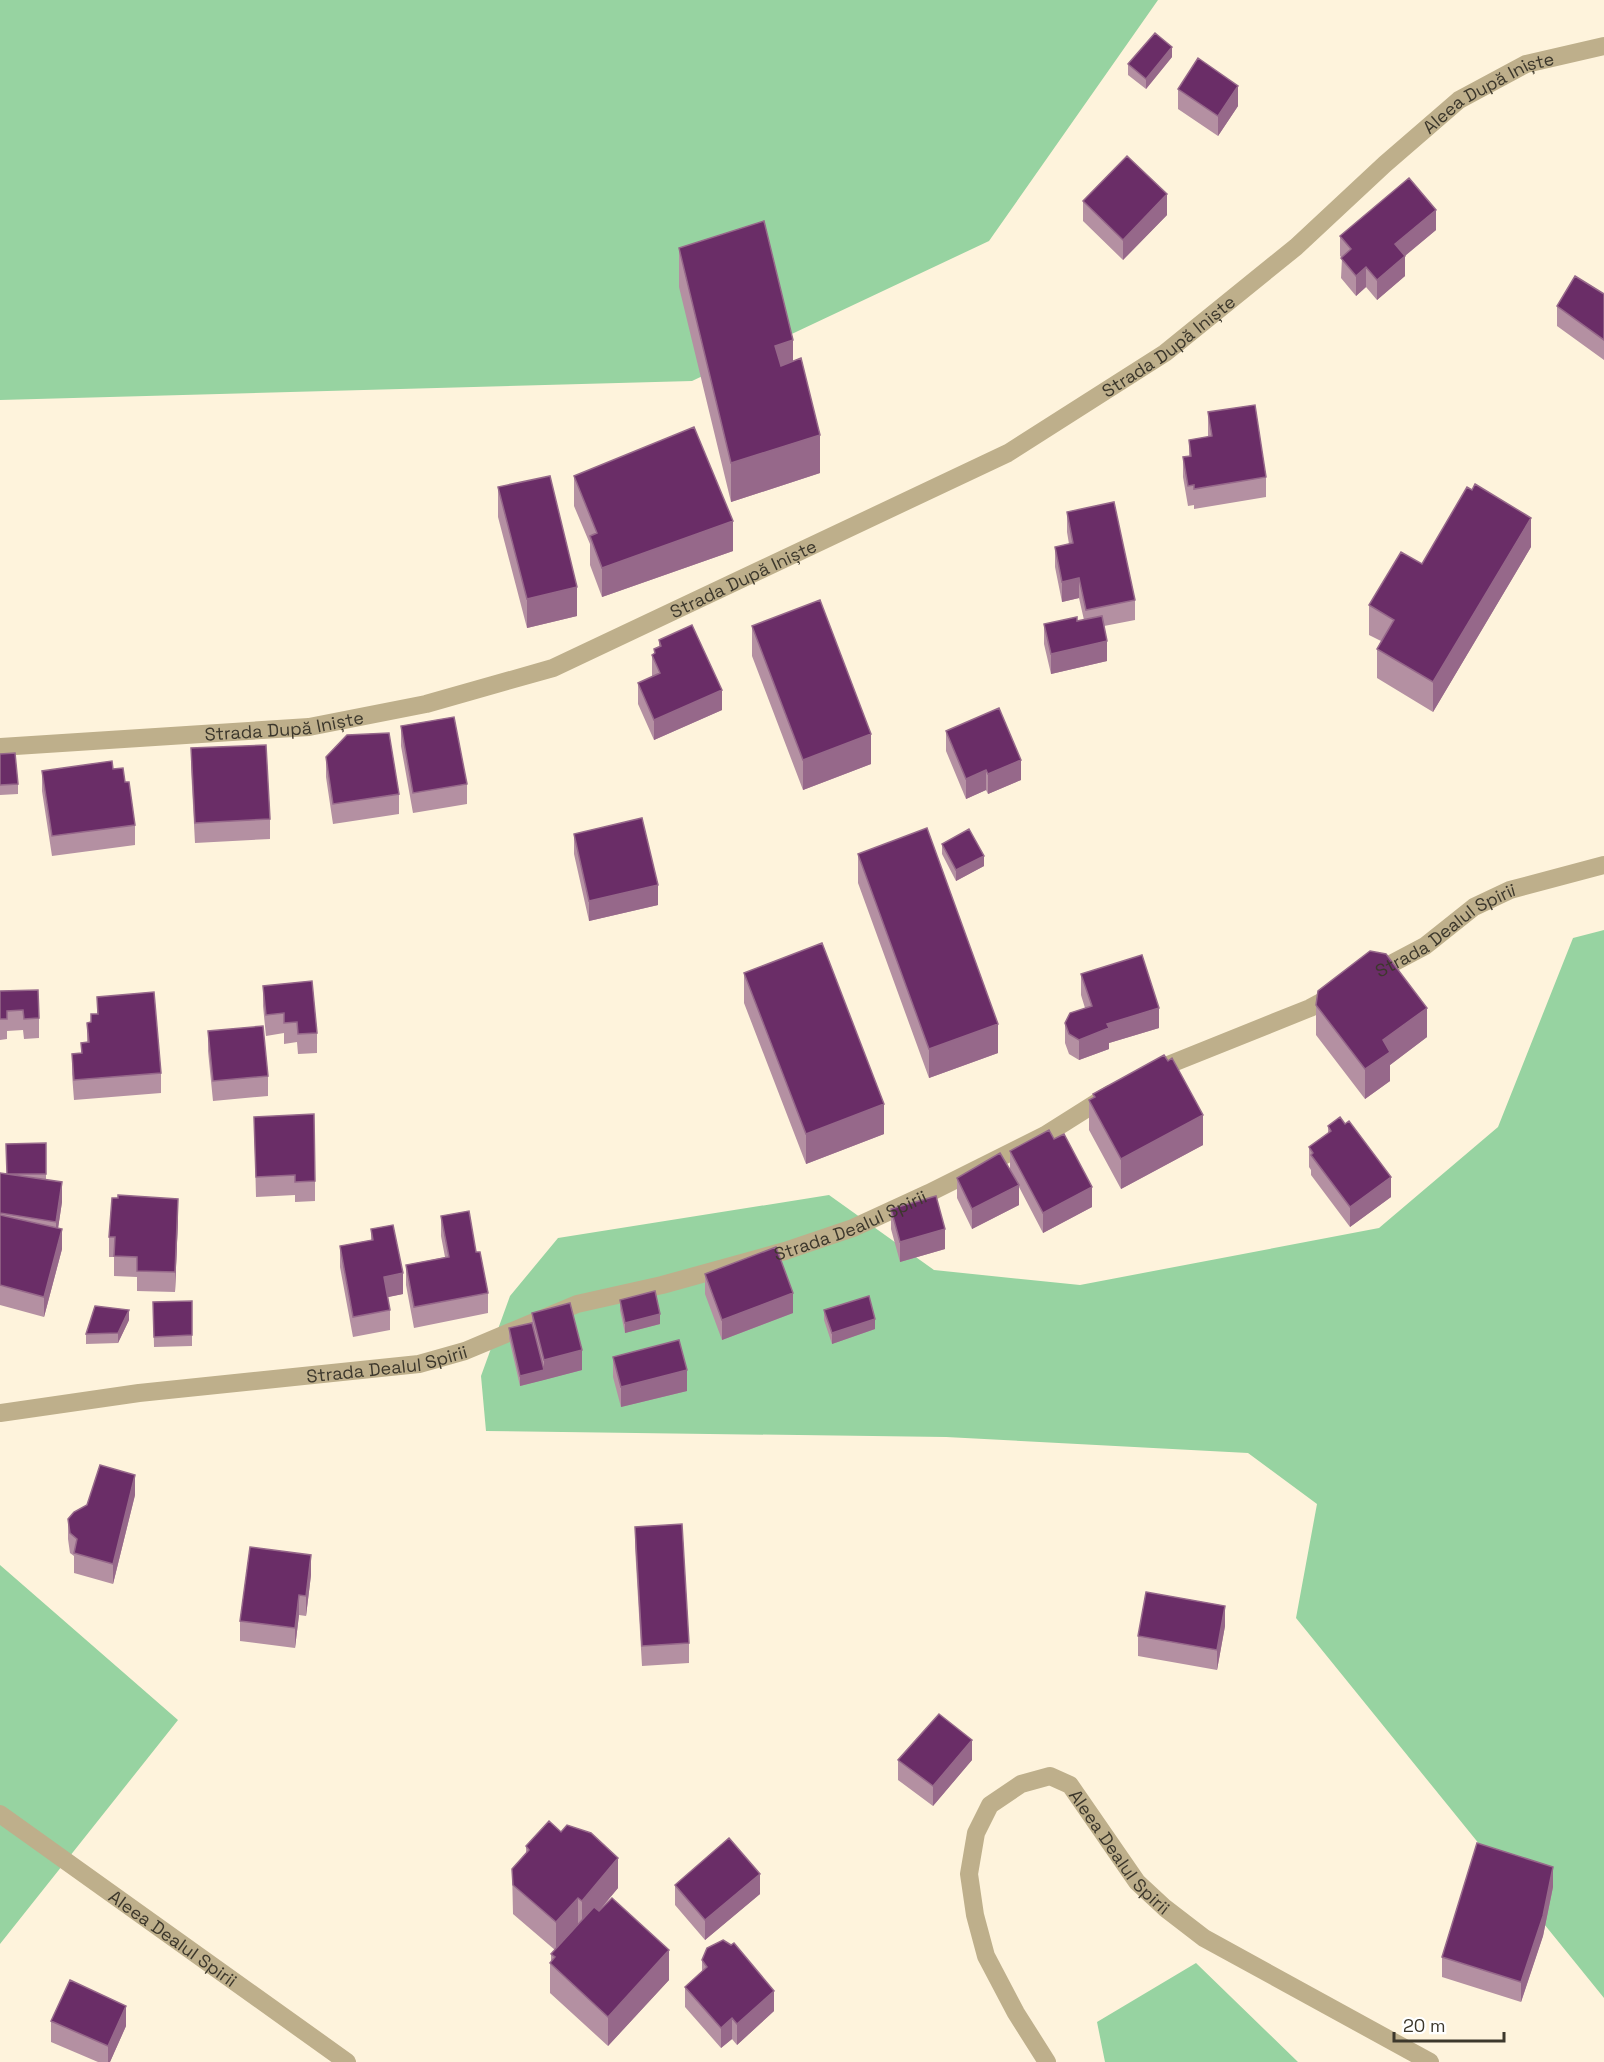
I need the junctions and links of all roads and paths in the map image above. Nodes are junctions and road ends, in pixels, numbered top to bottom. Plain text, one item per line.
1 (1604, 46) edge
2 (1385, 164) joint
3 (0, 747) edge
4 (1604, 865) edge
5 (0, 1413) edge
6 (0, 1814) edge
7 (347, 2062) edge
8 (1047, 2062) edge
9 (1430, 2062) edge

1 - 2 street, Aleea După Iniște
2 - 3 street, Strada După Iniște
4 - 5 street, Strada Dealul Spirii
6 - 7 street, Aleea Dealul Spirii
8 - 9 street, Aleea Dealul Spirii

